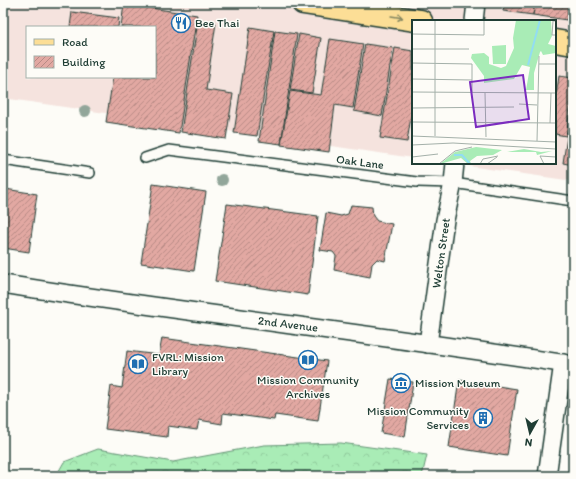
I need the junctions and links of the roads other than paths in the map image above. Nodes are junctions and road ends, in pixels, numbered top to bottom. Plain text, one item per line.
1 (303, 3) edge
2 (476, 3) edge
3 (414, 20) edge
4 (474, 20) edge
5 (556, 41) edge
6 (573, 44) edge
7 (145, 158) dead end
8 (3, 160) edge
9 (455, 164) edge
10 (90, 173) dead end
11 (453, 183) junction
12 (573, 201) edge
13 (3, 284) edge
14 (428, 344) junction
15 (568, 364) edge
16 (546, 476) edge

1 -> 3 main road
2 - 4 street
5 - 6 main road
7 - 11 lane, Oak Lane
8 - 10 lane
9 - 11 street, Welton Street
11 - 12 lane, Oak Lane
11 - 14 street, Welton Street
13 - 14 street, 2nd Avenue
14 - 15 street, 2nd Avenue
15 - 16 street

